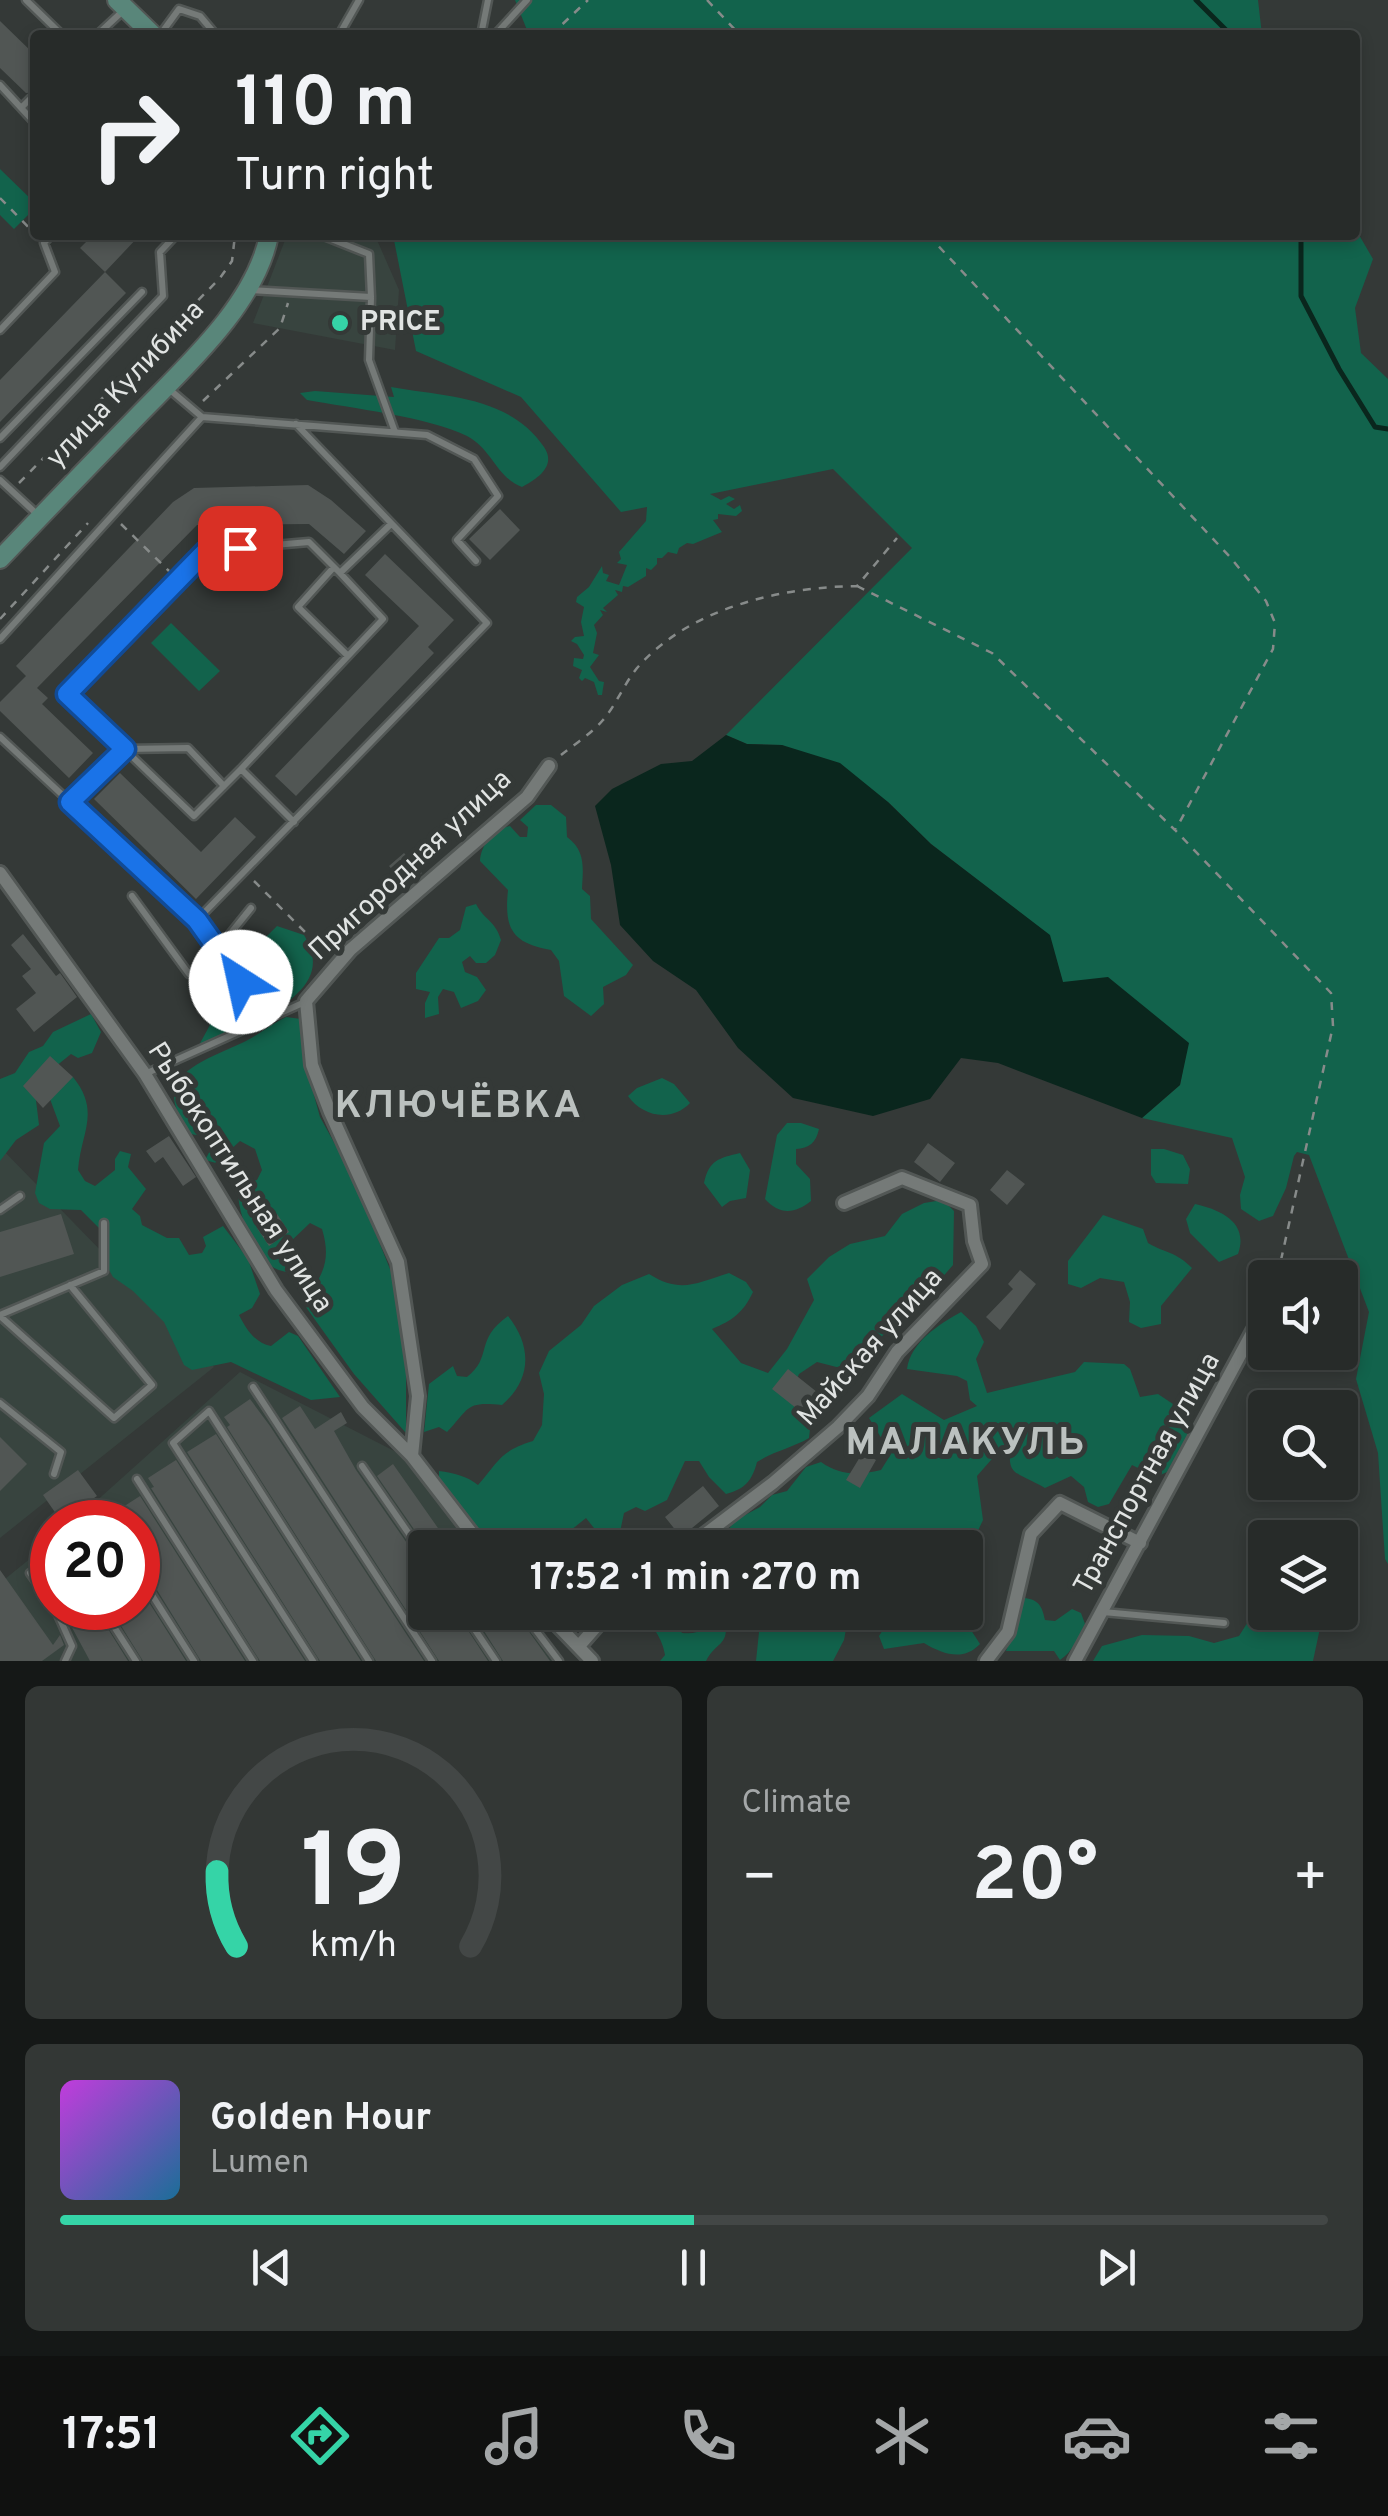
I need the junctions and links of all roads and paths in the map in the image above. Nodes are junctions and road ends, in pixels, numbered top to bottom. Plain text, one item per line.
1 (26, 0) edge
2 (182, 0) edge
3 (359, 0) edge
4 (488, 0) edge
5 (528, 0) edge
6 (588, 0) edge
7 (707, 0) edge
8 (121, 4) edge
9 (179, 9) junction
10 (57, 30) edge
11 (101, 30) edge
12 (151, 30) edge
13 (161, 30) edge
14 (212, 30) edge
15 (342, 30) edge
16 (482, 30) edge
17 (500, 30) edge
18 (555, 30) edge
19 (735, 30) edge
20 (0, 84) edge
21 (30, 99) edge
22 (22, 106) junction
23 (30, 116) edge
24 (0, 198) edge
25 (30, 229) edge
26 (46, 240) edge
27 (171, 240) edge
28 (235, 240) edge
29 (268, 240) edge
30 (333, 240) edge
31 (933, 240) edge
32 (248, 290) junction
33 (142, 292) dead end
34 (371, 297) junction
35 (0, 330) edge
36 (165, 386) junction
37 (202, 417) junction
38 (296, 424) junction
39 (394, 432) junction
40 (0, 438) edge
41 (0, 466) edge
42 (0, 480) edge
43 (11, 490) junction
44 (113, 516) junction
45 (40, 517) junction
46 (391, 524) junction
47 (897, 538) dead end
48 (0, 558) edge
49 (476, 561) dead end
50 (337, 570) junction
51 (177, 579) junction
52 (857, 586) junction
53 (0, 639) edge
54 (348, 656) junction
55 (0, 737) edge
56 (125, 749) junction
57 (549, 766) joint
58 (241, 769) junction
59 (224, 786) junction
60 (70, 802) junction
61 (294, 822) junction
62 (1175, 830) junction
63 (245, 872) junction
64 (0, 874) edge
65 (132, 896) dead end
66 (251, 908) dead end
67 (197, 920) junction
68 (218, 950) junction
69 (337, 965) junction
70 (241, 982) dead end
71 (306, 1001) junction
72 (145, 1074) junction
73 (20, 1196) dead end
74 (844, 1203) dead end
75 (0, 1210) edge
76 (104, 1224) dead end
77 (1281, 1260) edge
78 (70, 1285) junction
79 (0, 1316) edge
80 (1248, 1342) edge
81 (254, 1387) dead end
82 (0, 1403) edge
83 (412, 1456) junction
84 (362, 1466) dead end
85 (54, 1474) dead end
86 (137, 1479) dead end
87 (469, 1530) edge
88 (711, 1530) edge
89 (408, 1532) edge
90 (1140, 1543) junction
91 (160, 1608) edge
92 (1102, 1612) junction
93 (1224, 1623) dead end
94 (65, 1630) edge
95 (116, 1630) edge
96 (475, 1630) edge
97 (536, 1630) edge
98 (562, 1630) edge
99 (593, 1630) edge
100 (578, 1646) junction
101 (65, 1661) edge
102 (136, 1661) edge
103 (194, 1661) edge
104 (253, 1661) edge
105 (312, 1661) edge
106 (370, 1661) edge
107 (432, 1661) edge
108 (496, 1661) edge
109 (559, 1661) edge
110 (592, 1661) edge
111 (986, 1661) edge
112 (1074, 1661) edge

1 - 10 lane
2 - 9 lane
3 - 15 lane
4 - 16 lane
5 - 17 lane
6 - 18 path
7 - 19 path
8 - 11 lane
8 - 12 main road
9 - 13 lane
9 - 14 lane
20 - 22 lane
21 - 22 lane
22 - 23 lane
24 - 25 path
26 - 35 lane
27 - 41 lane
28 - 43 path
29 - 32 main road, улица Кулибина
30 - 34 lane
31 - 62 path
32 - 34 lane
32 - 36 main road, улица Кулибина
33 - 40 lane
34 - 39 lane
36 - 37 lane
36 - 45 main road, улица Кулибина
37 - 38 lane
37 - 44 lane
38 - 39 lane
38 - 46 lane
39 - 49 lane
42 - 43 lane
43 - 45 lane
44 - 51 path
44 - 53 lane
45 - 48 main road, улица Кулибина
46 - 50 lane
46 - 61 lane
47 - 52 path
50 - 51 lane
50 - 54 lane
50 - 54 lane
51 - 56 lane
52 - 57 path
52 - 62 path
54 - 58 lane
55 - 60 lane
56 - 59 lane
56 - 59 lane
56 - 60 lane
57 - 69 street, Пригородная улица
58 - 59 lane
58 - 61 lane
60 - 67 lane
61 - 63 lane
62 - 77 path
63 - 67 lane
63 - 69 path
64 - 72 street, Рыбокоптильная улица
65 - 68 lane
66 - 68 lane
67 - 68 lane
68 - 70 lane
69 - 71 street, Пригородная улица
71 - 72 lane
71 - 83 street
72 - 83 street, Рыбокоптильная улица
73 - 75 lane
74 - 88 street, Майская улица
76 - 78 lane
78 - 79 lane
78 - 79 lane
80 - 90 street, Транспортная улица
81 - 107 lane
82 - 85 lane
83 - 87 street, Рыбокоптильная улица
84 - 89 lane
86 - 104 lane
90 - 92 street, Транспортная улица
90 - 111 street
91 - 103 lane
92 - 93 lane
92 - 112 street, Транспортная улица
94 - 101 lane
95 - 102 lane
96 - 108 lane
97 - 109 lane
98 - 100 street
99 - 100 street
100 - 110 street
105 - 106 lane

